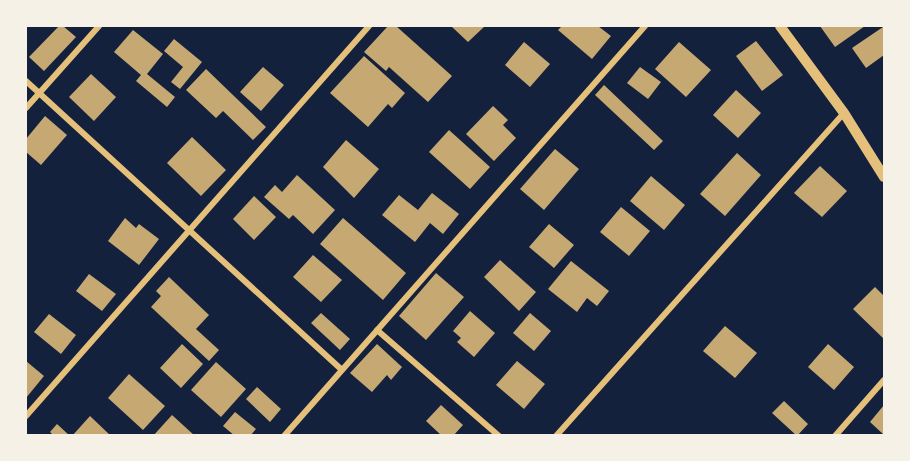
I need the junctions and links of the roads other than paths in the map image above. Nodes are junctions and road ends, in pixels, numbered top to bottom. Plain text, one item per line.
1 (99, 26) edge
2 (369, 26) edge
3 (645, 26) edge
4 (780, 26) edge
5 (26, 81) edge
6 (38, 93) junction
7 (26, 108) edge
8 (844, 113) junction
9 (885, 177) edge
10 (187, 230) junction
11 (377, 330) junction
12 (342, 370) junction
13 (885, 380) edge
14 (26, 416) edge
15 (284, 435) edge
16 (499, 435) edge
17 (556, 435) edge
18 (835, 435) edge

1 - 6 street
2 - 10 street
3 - 11 street
4 - 8 street
5 - 6 street
6 - 7 street
6 - 10 street
8 - 9 street
8 - 17 street
10 - 12 street
10 - 14 street
11 - 12 street
11 - 16 street
12 - 15 street
13 - 18 street

